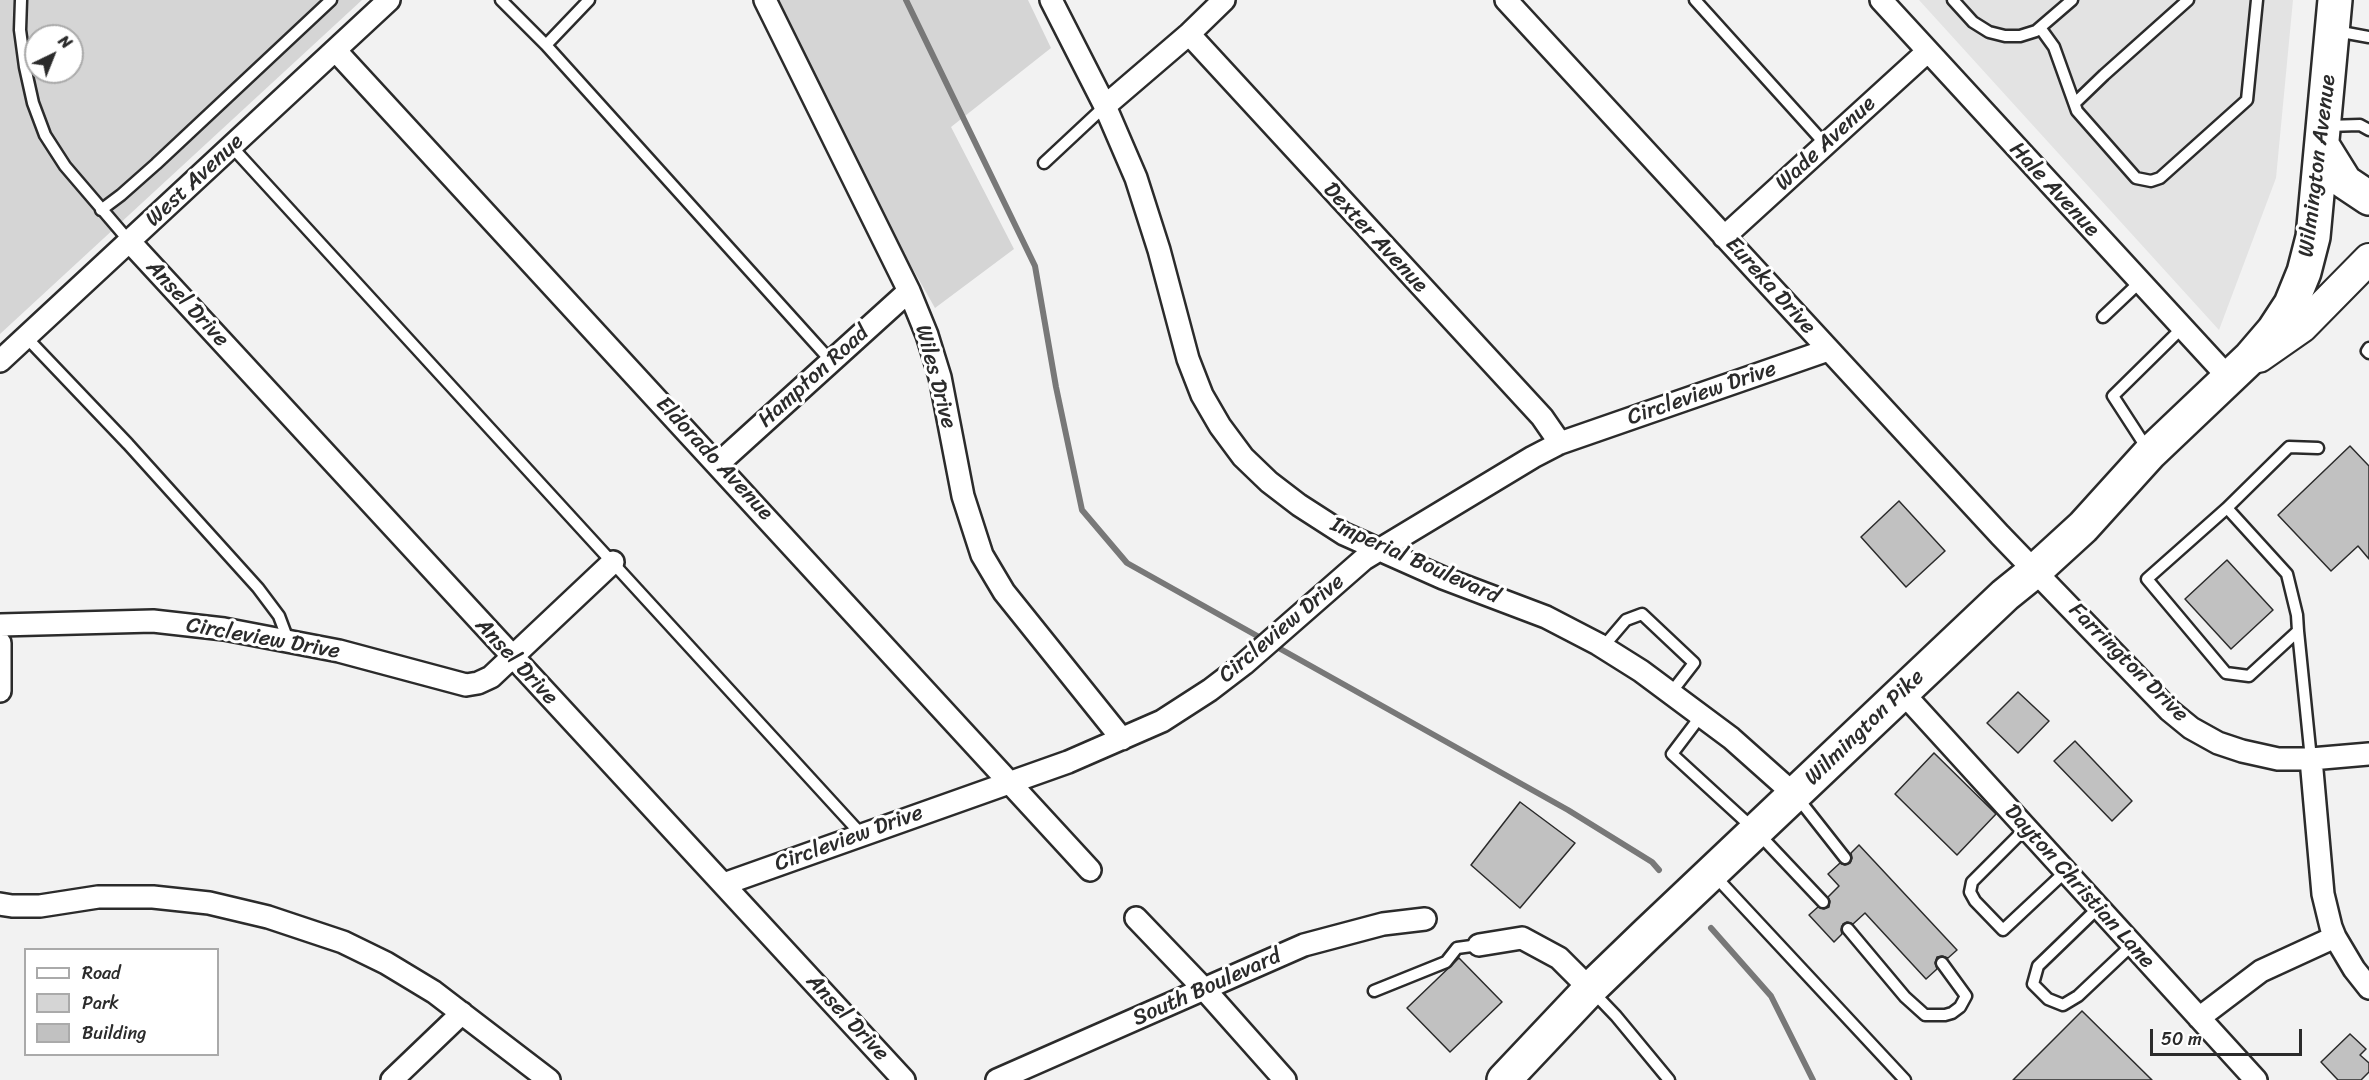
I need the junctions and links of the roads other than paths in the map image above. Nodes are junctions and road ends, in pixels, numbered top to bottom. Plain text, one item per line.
1 (21, 0) edge
2 (331, 0) edge
3 (389, 0) edge
4 (501, 0) edge
5 (589, 0) edge
6 (765, 0) edge
7 (1051, 0) edge
8 (1224, 0) edge
9 (1506, 0) edge
10 (1695, 0) edge
11 (1881, 0) edge
12 (1953, 0) edge
13 (2072, 0) edge
14 (2188, 0) edge
15 (2257, 0) edge
16 (2334, 15) edge
17 (2041, 28) junction
18 (1189, 34) junction
19 (2369, 37) edge
20 (546, 45) junction
21 (336, 51) junction
22 (1928, 51) junction
23 (2074, 103) junction
24 (1105, 106) junction
25 (2369, 130) edge
26 (2323, 135) junction
27 (1826, 145) junction
28 (232, 147) junction
29 (1044, 163) dead end
30 (2369, 198) edge
31 (101, 210) junction
32 (1724, 237) junction
33 (129, 242) junction
34 (2369, 259) edge
35 (2141, 281) junction
36 (909, 291) junction
37 (2103, 317) dead end
38 (2182, 328) junction
39 (26, 336) junction
40 (2369, 348) edge
41 (1828, 350) junction
42 (2369, 353) edge
43 (0, 361) edge
44 (831, 361) junction
45 (2229, 378) junction
46 (1560, 442) junction
47 (2318, 448) dead end
48 (2150, 453) junction
49 (718, 464) junction
50 (2227, 508) junction
51 (1381, 551) junction
52 (613, 562) junction
53 (2036, 570) junction
54 (0, 625) edge
55 (2298, 631) junction
56 (288, 640) junction
57 (0, 643) edge
58 (1603, 647) junction
59 (511, 656) junction
60 (0, 691) edge
61 (1903, 693) junction
62 (1670, 694) junction
63 (1700, 717) junction
64 (1122, 738) junction
65 (2369, 754) edge
66 (2311, 759) junction
67 (1010, 781) junction
68 (1795, 795) junction
69 (2026, 828) junction
70 (1756, 831) junction
71 (861, 834) junction
72 (1845, 858) dead end
73 (1090, 870) dead end
74 (2065, 872) junction
75 (1712, 873) junction
76 (724, 884) junction
77 (1823, 902) dead end
78 (0, 904) edge
79 (2098, 908) junction
80 (1136, 918) dead end
81 (1425, 919) dead end
82 (1848, 929) dead end
83 (2335, 937) junction
84 (1479, 945) joint
85 (2132, 945) junction
86 (1942, 963) dead end
87 (2369, 988) edge
88 (1590, 989) junction
89 (1205, 990) junction
90 (1374, 991) dead end
91 (462, 1013) junction
92 (2199, 1018) junction
93 (392, 1080) edge
94 (549, 1080) edge
95 (904, 1080) edge
96 (997, 1080) edge
97 (1285, 1080) edge
98 (1504, 1080) edge
99 (1669, 1080) edge
100 (1905, 1080) edge
101 (2256, 1080) edge

1 - 31 lane
2 - 31 lane
3 - 21 street, West Avenue
4 - 20 lane
5 - 20 lane
6 - 36 street, Wiles Drive
7 - 24 street, Imperial Boulevard
8 - 18 street
9 - 32 street, Eureka Drive
10 - 27 lane
11 - 22 street, Hale Avenue
12 - 17 lane
13 - 17 lane
14 - 23 lane
15 - 23 lane
16 - 19 lane
16 - 26 main road, Wilmington Avenue
17 - 23 lane
18 - 24 street
18 - 46 street, Dexter Avenue
20 - 44 lane
21 - 28 street, West Avenue
21 - 49 street, Eldorado Avenue
22 - 27 street, Wade Avenue
22 - 35 street, Hale Avenue
24 - 29 lane
24 - 51 street, Imperial Boulevard
25 - 26 lane
26 - 30 main road
26 - 45 main road, Wilmington Avenue
27 - 32 street, Wade Avenue
28 - 33 street, West Avenue
28 - 52 lane
31 - 33 lane
32 - 41 street, Eureka Drive
33 - 39 street, West Avenue
33 - 59 street, Ansel Drive
34 - 45 main road
35 - 37 lane
35 - 38 street, Hale Avenue
36 - 44 street, Hampton Road
36 - 64 street, Wiles Drive
38 - 45 street, Hale Avenue
38 - 48 lane
39 - 43 street, West Avenue
39 - 56 lane
40 - 42 lane
41 - 46 street, Circleview Drive
41 - 53 street, Eureka Drive
44 - 49 street, Hampton Road
45 - 48 main road, Wilmington Pike
46 - 51 street, Circleview Drive
47 - 50 lane
48 - 53 main road, Wilmington Pike
49 - 67 street, Eldorado Avenue
50 - 55 lane
50 - 55 lane
51 - 58 street, Imperial Boulevard
51 - 64 street, Circleview Drive
52 - 59 street
52 - 71 lane
53 - 61 main road, Wilmington Pike
53 - 66 street, Farrington Drive
54 - 56 street, Circleview Drive
55 - 66 lane
56 - 59 street, Circleview Drive
57 - 60 street
58 - 62 street, Imperial Boulevard
58 - 62 lane
59 - 76 street, Ansel Drive
61 - 68 main road, Wilmington Pike
61 - 69 street, Dayton Christian Lane
62 - 63 street, Imperial Boulevard
63 - 68 street, Imperial Boulevard
63 - 70 lane
64 - 67 street, Circleview Drive
65 - 66 street, Farrington Drive
66 - 83 street
67 - 71 street, Circleview Drive
67 - 73 street, Eldorado Avenue
68 - 70 main road, Wilmington Pike
68 - 72 lane
69 - 74 street, Dayton Christian Lane
69 - 74 lane
70 - 75 main road, Wilmington Pike
70 - 77 lane
71 - 76 street, Circleview Drive
74 - 79 street, Dayton Christian Lane
75 - 88 main road, Wilmington Pike
75 - 100 lane
76 - 95 street, Ansel Drive
78 - 91 street
79 - 85 street, Dayton Christian Lane
79 - 85 lane
80 - 89 street
81 - 89 street, South Boulevard
82 - 86 lane
83 - 87 street
83 - 92 street
84 - 88 street
84 - 90 lane
85 - 92 street, Dayton Christian Lane
88 - 98 main road, Wilmington Pike
88 - 99 lane
89 - 96 street, South Boulevard
89 - 97 street
91 - 93 street
91 - 94 street
92 - 101 street, Dayton Christian Lane

